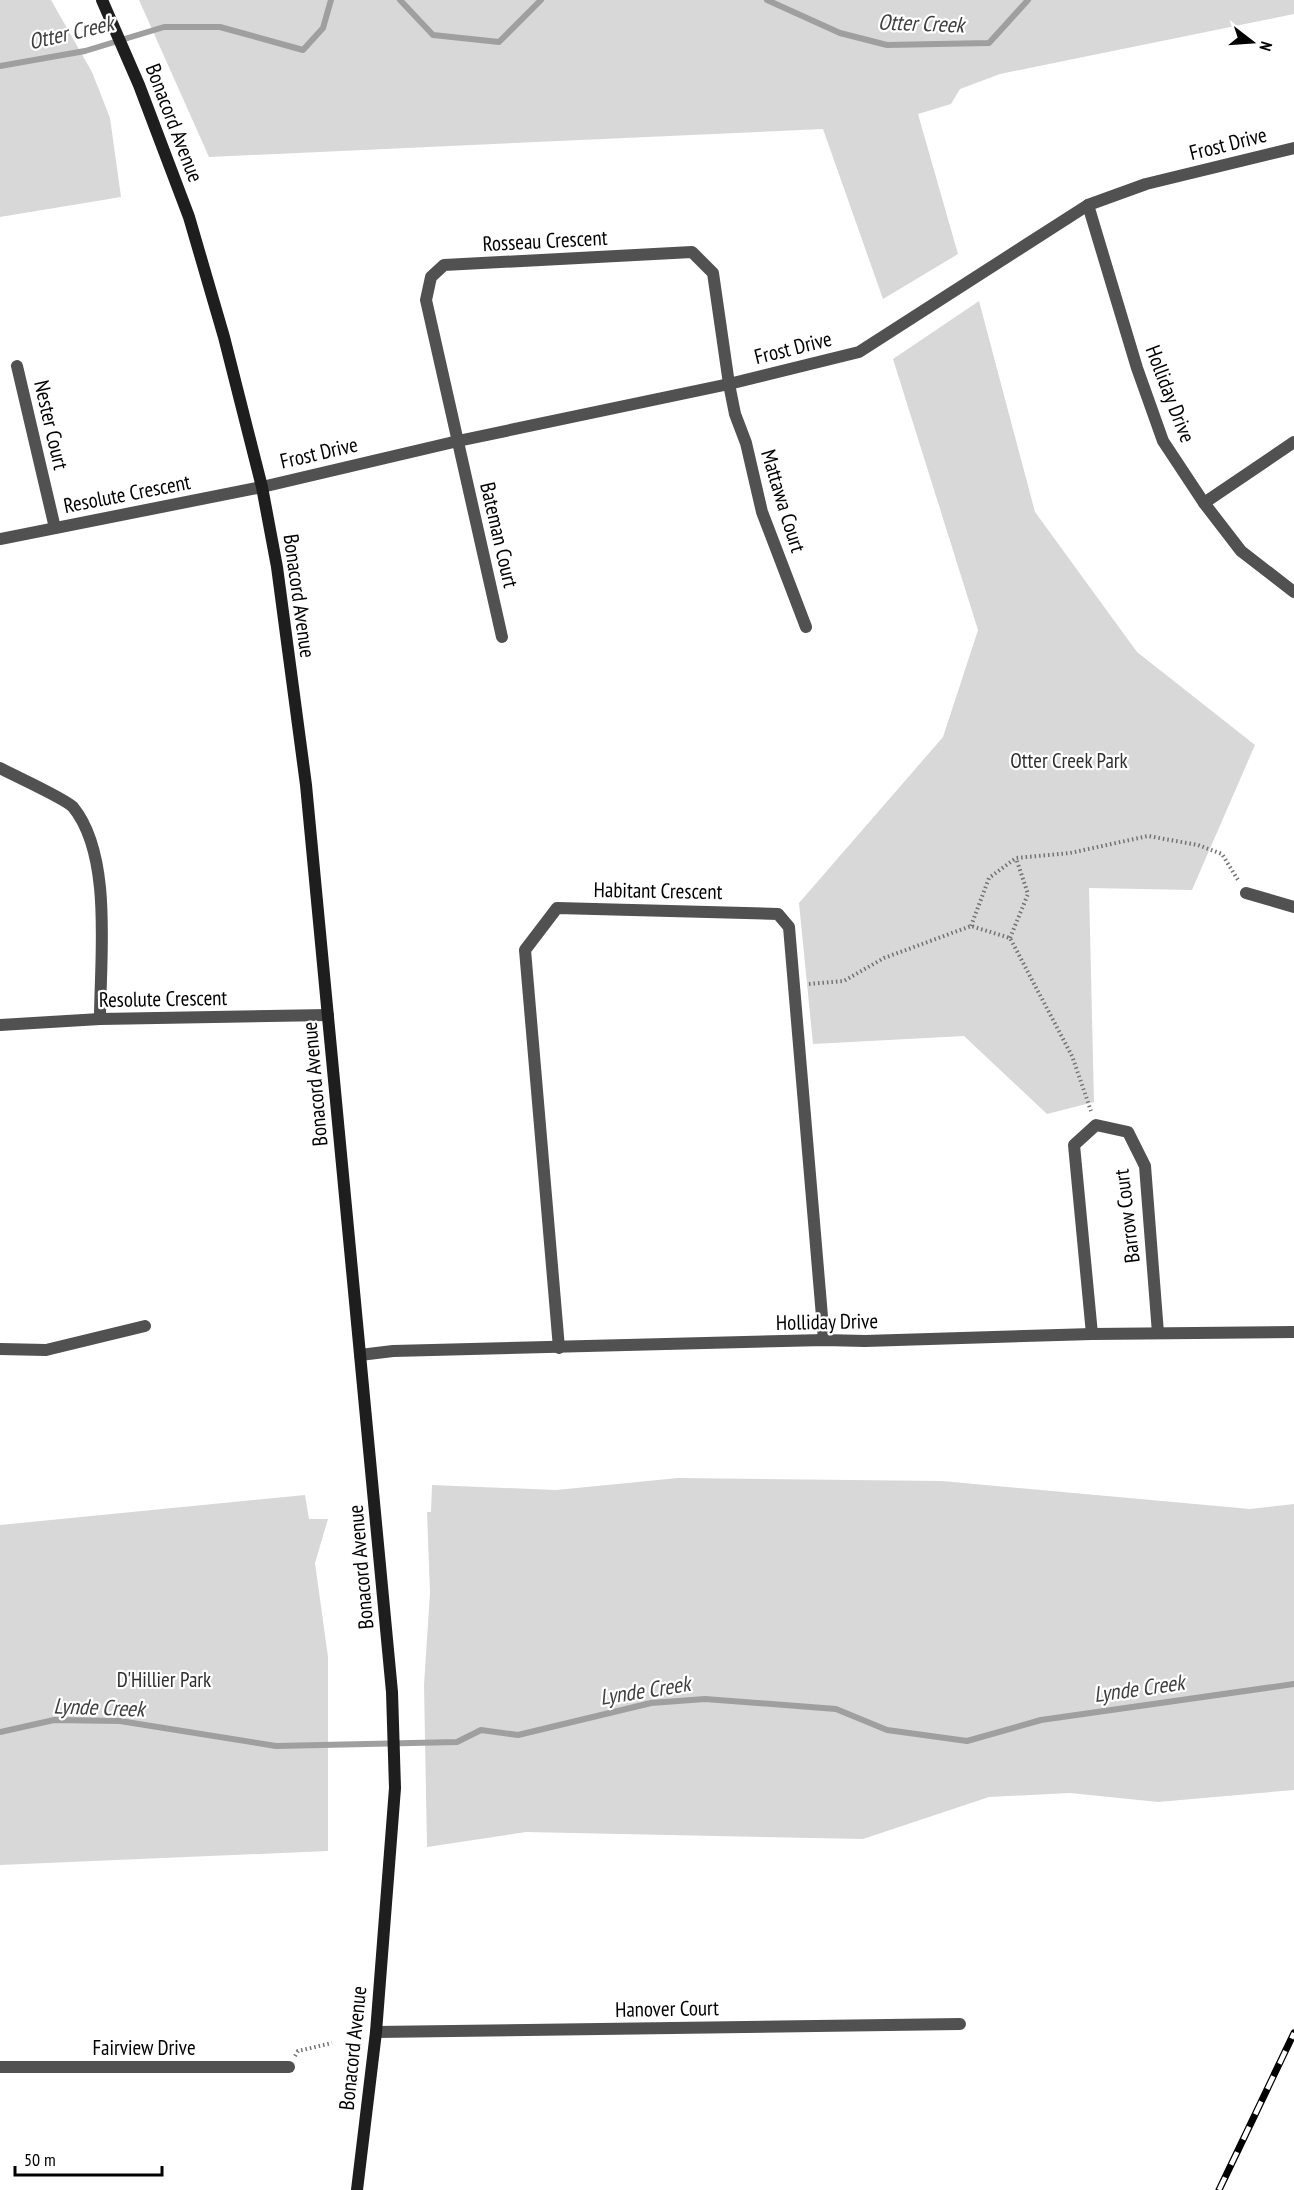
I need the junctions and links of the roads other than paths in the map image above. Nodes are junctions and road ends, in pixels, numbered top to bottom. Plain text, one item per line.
1 (103, 3) edge
2 (1294, 148) edge
3 (1088, 205) junction
4 (17, 366) dead end
5 (729, 384) junction
6 (458, 441) junction
7 (1294, 442) edge
8 (262, 486) junction
9 (1204, 503) junction
10 (55, 528) junction
11 (0, 539) edge
12 (1294, 592) edge
13 (806, 627) dead end
14 (502, 637) dead end
15 (0, 768) edge
16 (1246, 893) road end
17 (1294, 907) edge
18 (328, 1015) junction
19 (100, 1019) junction
20 (0, 1025) edge
21 (145, 1326) dead end
22 (1294, 1332) edge
23 (1158, 1333) junction
24 (1092, 1334) junction
25 (824, 1340) junction
26 (559, 1348) junction
27 (0, 1349) edge
28 (360, 1355) junction
29 (960, 2024) dead end
30 (376, 2032) junction
31 (0, 2067) edge
32 (289, 2067) road end
33 (357, 2190) edge

1 - 8 street, Bonacord Avenue
2 - 3 street, Frost Drive
3 - 5 street, Frost Drive
3 - 9 street, Holliday Drive
4 - 10 street, Nester Court
5 - 6 street, Frost Drive
5 - 6 street, Rosseau Crescent
5 - 13 street, Mattawa Court
6 - 8 street, Frost Drive
6 - 14 street, Bateman Court
7 - 9 street
8 - 10 street, Resolute Crescent
8 - 18 street, Bonacord Avenue
9 - 12 street, Holliday Drive
10 - 11 street, Resolute Crescent
15 - 19 street
16 - 17 street
18 - 19 street, Resolute Crescent
18 - 28 street, Bonacord Avenue
19 - 20 street, Resolute Crescent
21 - 27 street
22 - 23 street, Holliday Drive
23 - 24 street, Holliday Drive
23 - 24 street, Barrow Court
24 - 25 street, Holliday Drive
25 - 26 street, Holliday Drive
25 - 26 street, Habitant Crescent
26 - 28 street, Holliday Drive
28 - 30 street, Bonacord Avenue
29 - 30 street, Hanover Court
30 - 33 street, Bonacord Avenue
31 - 32 street, Fairview Drive

